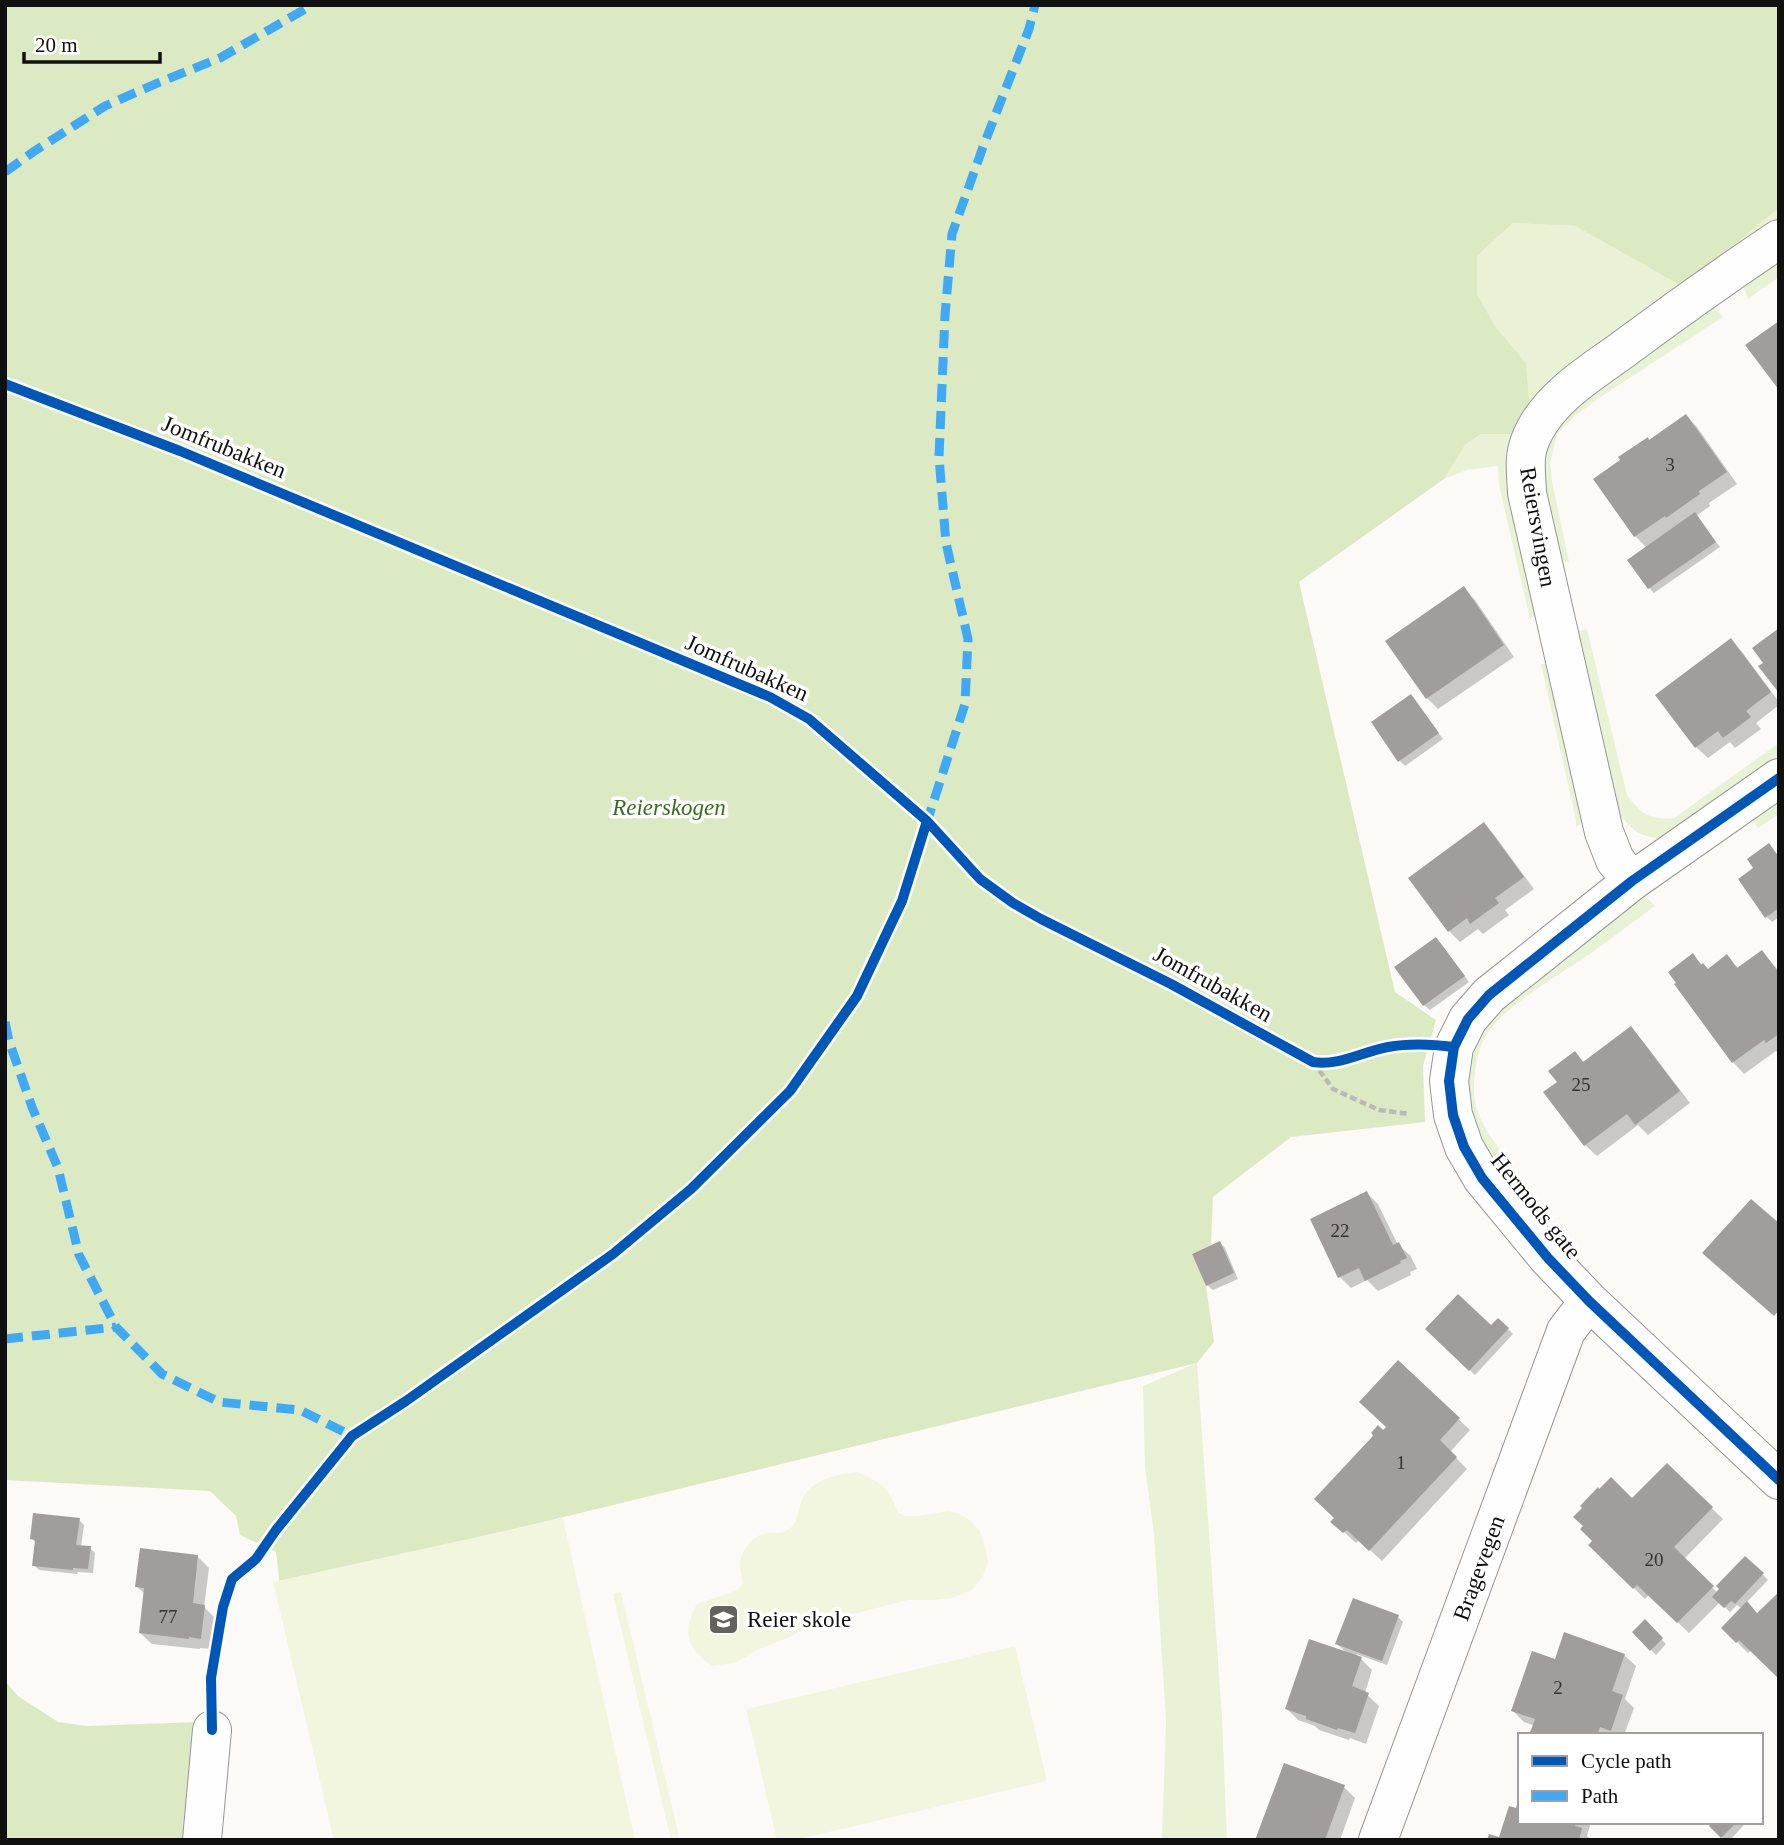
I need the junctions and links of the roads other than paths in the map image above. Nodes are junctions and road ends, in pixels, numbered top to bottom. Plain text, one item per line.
1 (1779, 239) edge
2 (1779, 778) edge
3 (1632, 881) junction
4 (1589, 1301) junction
5 (1779, 1480) edge
6 (212, 1730) dead end
7 (202, 1840) edge
8 (1378, 1840) edge

1 - 3 street, Reiersvingen
2 - 3 street, Hermods gate
3 - 4 street, Hermods gate
4 - 5 street, Hermods gate
4 - 8 street, Bragevegen
6 - 7 street

